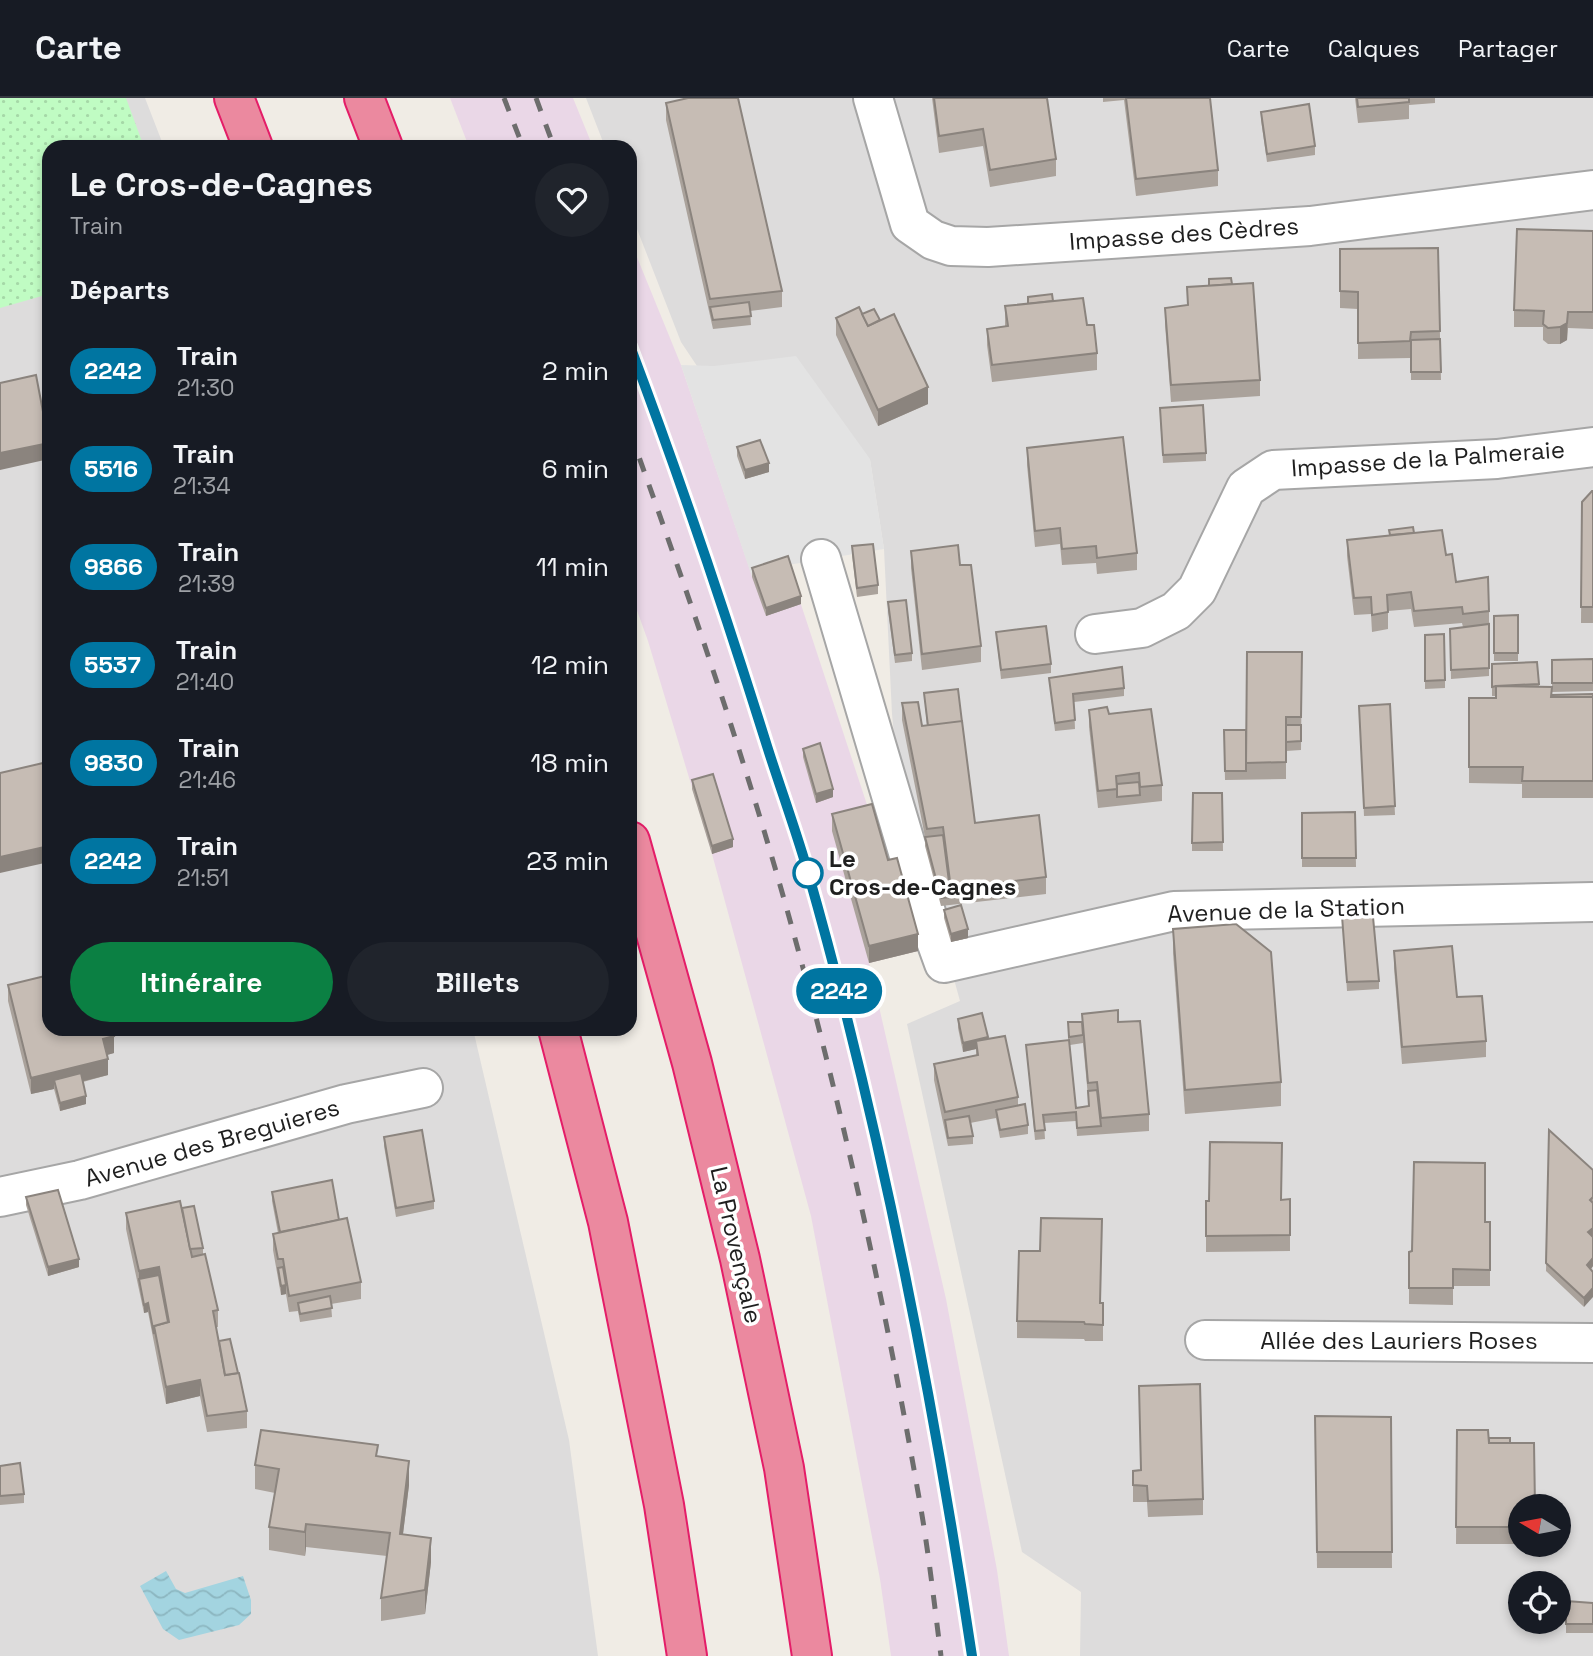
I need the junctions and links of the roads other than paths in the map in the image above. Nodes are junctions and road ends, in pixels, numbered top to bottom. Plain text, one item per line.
1 (234, 98) edge
2 (364, 98) edge
3 (873, 98) edge
4 (250, 140) edge
5 (380, 140) edge
6 (1593, 190) edge
7 (1593, 447) edge
8 (821, 559) dead end
9 (1095, 634) dead end
10 (637, 866) edge
11 (1593, 902) edge
12 (560, 1036) edge
13 (423, 1088) dead end
14 (0, 1197) edge
15 (1205, 1340) dead end
16 (1593, 1343) edge
17 (687, 1656) edge
18 (811, 1656) edge

1 - 4 highway
2 - 5 highway
3 - 6 street, Impasse des Cèdres
7 - 9 street, Impasse de la Palmeraie
8 - 11 street, Avenue de la Station
10 - 18 highway, La Provençale
12 - 17 highway
13 - 14 street, Avenue des Breguieres
15 - 16 street, Allée des Lauriers Roses

